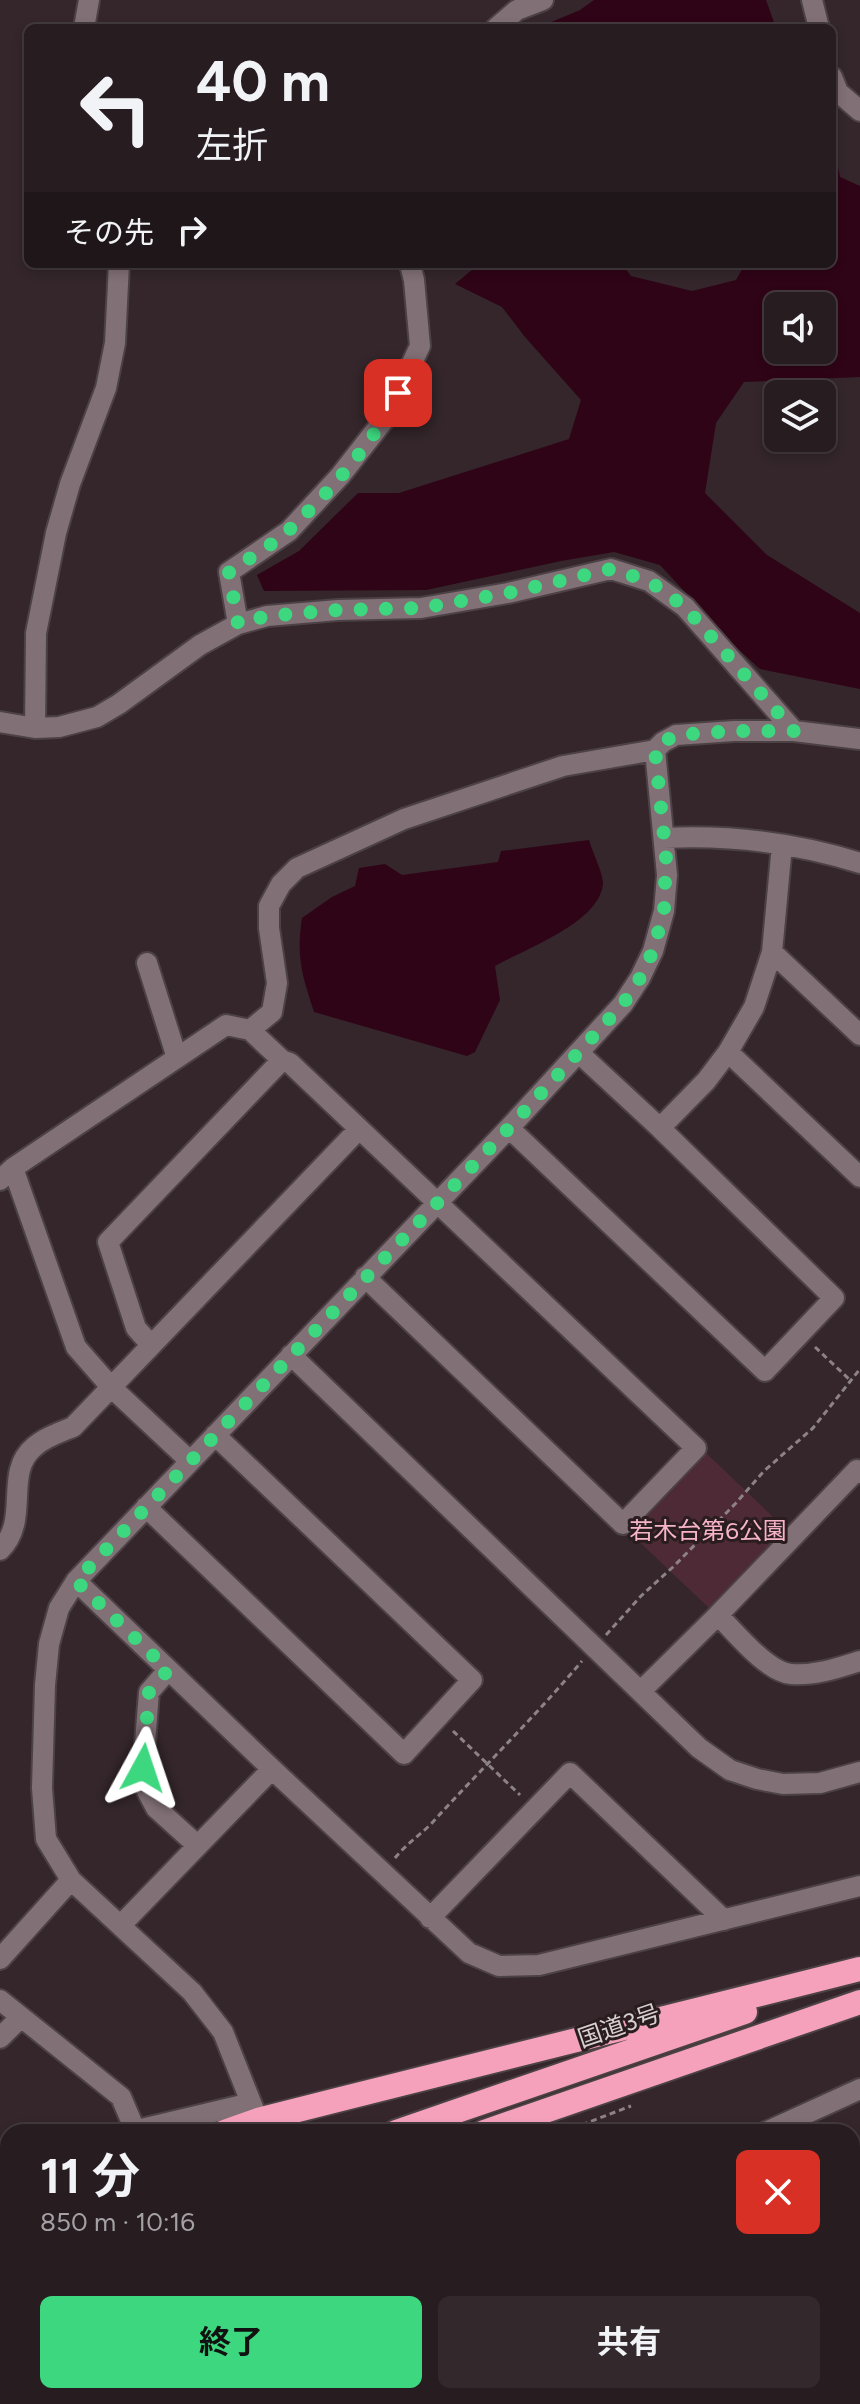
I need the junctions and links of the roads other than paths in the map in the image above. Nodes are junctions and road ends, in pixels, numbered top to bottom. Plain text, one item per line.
1 (89, 0) edge
2 (543, 0) edge
3 (812, 0) edge
4 (85, 24) edge
5 (501, 24) edge
6 (818, 24) edge
7 (836, 87) edge
8 (860, 111) edge
9 (119, 268) edge
10 (411, 268) edge
11 (238, 624) junction
12 (0, 722) edge
13 (35, 728) junction
14 (794, 731) junction
15 (860, 739) edge
16 (655, 750) junction
17 (665, 838) junction
18 (782, 845) junction
19 (860, 863) edge
20 (772, 952) junction
21 (147, 963) dead end
22 (250, 1030) junction
23 (860, 1035) edge
24 (728, 1052) junction
25 (579, 1053) junction
26 (177, 1058) junction
27 (282, 1060) junction
28 (509, 1128) junction
29 (660, 1128) junction
30 (359, 1129) junction
31 (6, 1174) edge
32 (860, 1177) edge
33 (436, 1201) junction
34 (365, 1277) junction
35 (151, 1345) junction
36 (291, 1355) junction
37 (111, 1387) junction
38 (215, 1435) junction
39 (190, 1461) junction
40 (860, 1473) edge
41 (146, 1507) junction
42 (0, 1550) edge
43 (76, 1581) junction
44 (718, 1615) junction
45 (860, 1661) edge
46 (168, 1670) junction
47 (641, 1691) junction
48 (272, 1769) junction
49 (860, 1772) edge
50 (197, 1845) junction
51 (71, 1880) junction
52 (860, 1886) edge
53 (430, 1918) junction
54 (724, 1920) junction
55 (121, 1925) junction
56 (0, 1959) edge
57 (860, 1971) edge
58 (0, 2000) edge
59 (860, 2002) edge
60 (20, 2018) junction
61 (0, 2038) edge
62 (643, 2077) junction
63 (860, 2089) edge
64 (257, 2119) edge
65 (130, 2124) edge
66 (205, 2124) edge
67 (419, 2124) edge
68 (507, 2124) edge
69 (551, 2124) edge
70 (783, 2124) edge

1 - 4 street
2 - 5 street
3 - 6 street
7 - 8 street
9 - 13 street
10 - 11 street
11 - 13 street
11 - 14 street
12 - 13 street
14 - 15 street
14 - 16 street
16 - 17 street
16 - 22 street
17 - 18 street
17 - 25 street
18 - 19 street
18 - 20 street
20 - 23 street
20 - 24 street
21 - 26 street
22 - 26 street
22 - 27 street
24 - 29 street
24 - 32 street
25 - 28 street
25 - 29 street
26 - 31 street
27 - 30 street
27 - 35 street
28 - 29 street
28 - 33 street
30 - 33 street
30 - 35 street
31 - 37 street
33 - 34 street
33 - 34 street
34 - 36 street
35 - 37 street
36 - 38 street
36 - 47 street
37 - 39 street
37 - 42 street
38 - 39 street
38 - 41 street
39 - 41 street
40 - 44 street
41 - 43 street
43 - 46 street
43 - 51 street
44 - 45 street
44 - 47 street
46 - 48 street
46 - 50 street
47 - 49 street
48 - 50 street
48 - 53 street
50 - 55 street
51 - 55 street
51 - 56 street
52 - 54 street
53 - 54 street
53 - 54 street
55 - 64 street
57 - 64 highway
57 - 67 highway, 国道3号
58 - 60 street
59 - 62 highway
60 - 61 street
60 - 65 street
62 - 68 highway
62 - 69 highway
63 - 70 street
64 - 66 street

